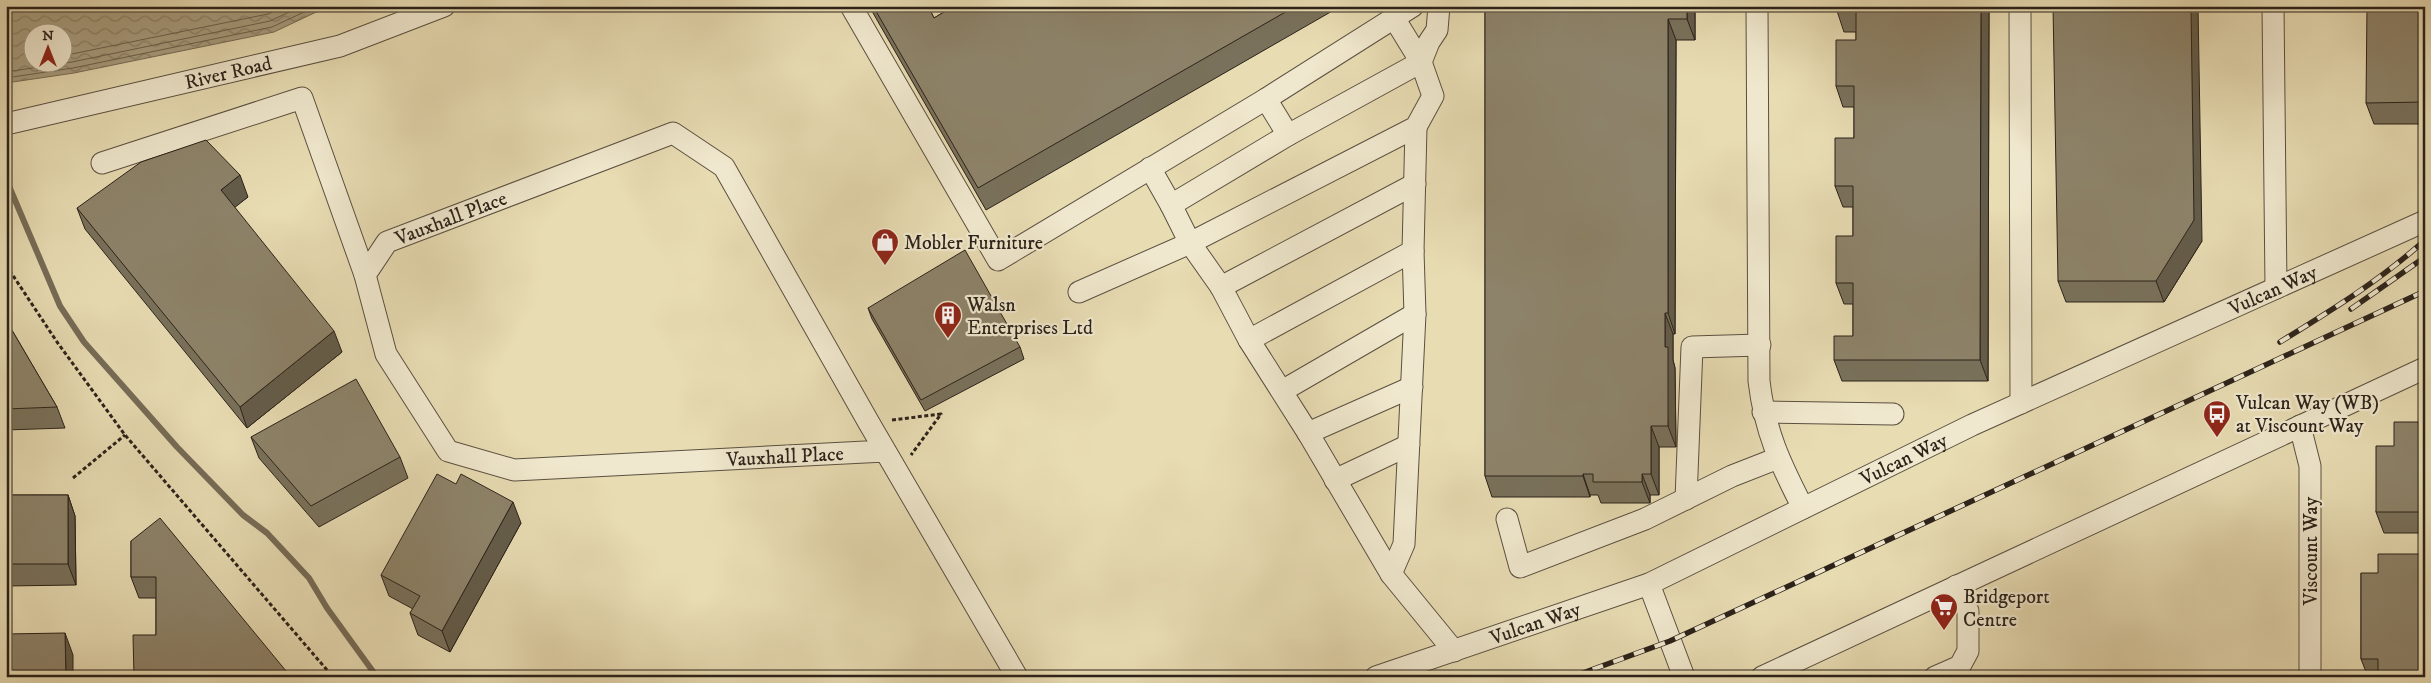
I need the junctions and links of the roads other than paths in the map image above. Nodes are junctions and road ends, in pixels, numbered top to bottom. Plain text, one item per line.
1 (444, 6) edge
2 (851, 6) edge
3 (1413, 6) edge
4 (1439, 6) edge
5 (1758, 6) edge
6 (2020, 6) edge
7 (2273, 6) edge
8 (1394, 18) junction
9 (1421, 62) junction
10 (1266, 99) junction
11 (6, 124) edge
12 (1416, 127) junction
13 (1288, 135) junction
14 (102, 163) dead end
15 (1150, 168) junction
16 (1415, 184) junction
17 (1170, 204) junction
18 (2425, 221) edge
19 (1190, 243) junction
20 (1413, 250) junction
21 (365, 276) junction
22 (1221, 288) junction
23 (2276, 288) junction
24 (1079, 292) dead end
25 (1415, 314) junction
26 (1249, 340) junction
27 (1760, 345) junction
28 (2425, 368) edge
29 (1412, 387) junction
30 (1282, 391) junction
31 (2021, 403) junction
32 (1763, 412) junction
33 (1893, 414) dead end
34 (2300, 426) junction
35 (1308, 433) junction
36 (1409, 445) junction
37 (885, 451) junction
38 (1778, 458) junction
39 (1336, 480) junction
40 (1686, 499) junction
41 (1803, 508) junction
42 (1507, 519) dead end
43 (1391, 574) junction
44 (1649, 584) junction
45 (1956, 586) junction
46 (1454, 651) junction
47 (1017, 677) edge
48 (1376, 677) edge
49 (1684, 677) edge
50 (1762, 677) edge
51 (1935, 677) edge
52 (2310, 677) edge

1 - 11 street, River Road
2 - 15 street
3 - 8 street
4 - 9 street
5 - 27 street
6 - 31 street
7 - 23 street
8 - 9 street
8 - 10 street
9 - 12 street
9 - 13 street
10 - 13 street
10 - 15 street
12 - 16 street
12 - 19 street
13 - 17 street
14 - 21 street
15 - 17 street
16 - 20 street
16 - 22 street
17 - 19 street
18 - 23 street, Vulcan Way
19 - 22 street
19 - 24 street
20 - 25 street
20 - 26 street
21 - 37 street, Vauxhall Place
21 - 37 street, Vauxhall Place
22 - 26 street
23 - 31 street, Vulcan Way
25 - 29 street
25 - 30 street
26 - 30 street
27 - 32 street
27 - 40 street
28 - 34 street
29 - 35 street
29 - 36 street
30 - 35 street
31 - 41 street, Vulcan Way
32 - 33 street
32 - 38 street
34 - 45 street
34 - 52 street, Viscount Way
35 - 39 street
36 - 39 street
36 - 43 street
37 - 47 street, Vauxhall Place
38 - 40 street
38 - 41 street
39 - 43 street
40 - 42 street
41 - 44 street, Vulcan Way
43 - 46 street
44 - 46 street, Vulcan Way
44 - 49 street
45 - 50 street
45 - 51 street
46 - 48 street, Vulcan Way

